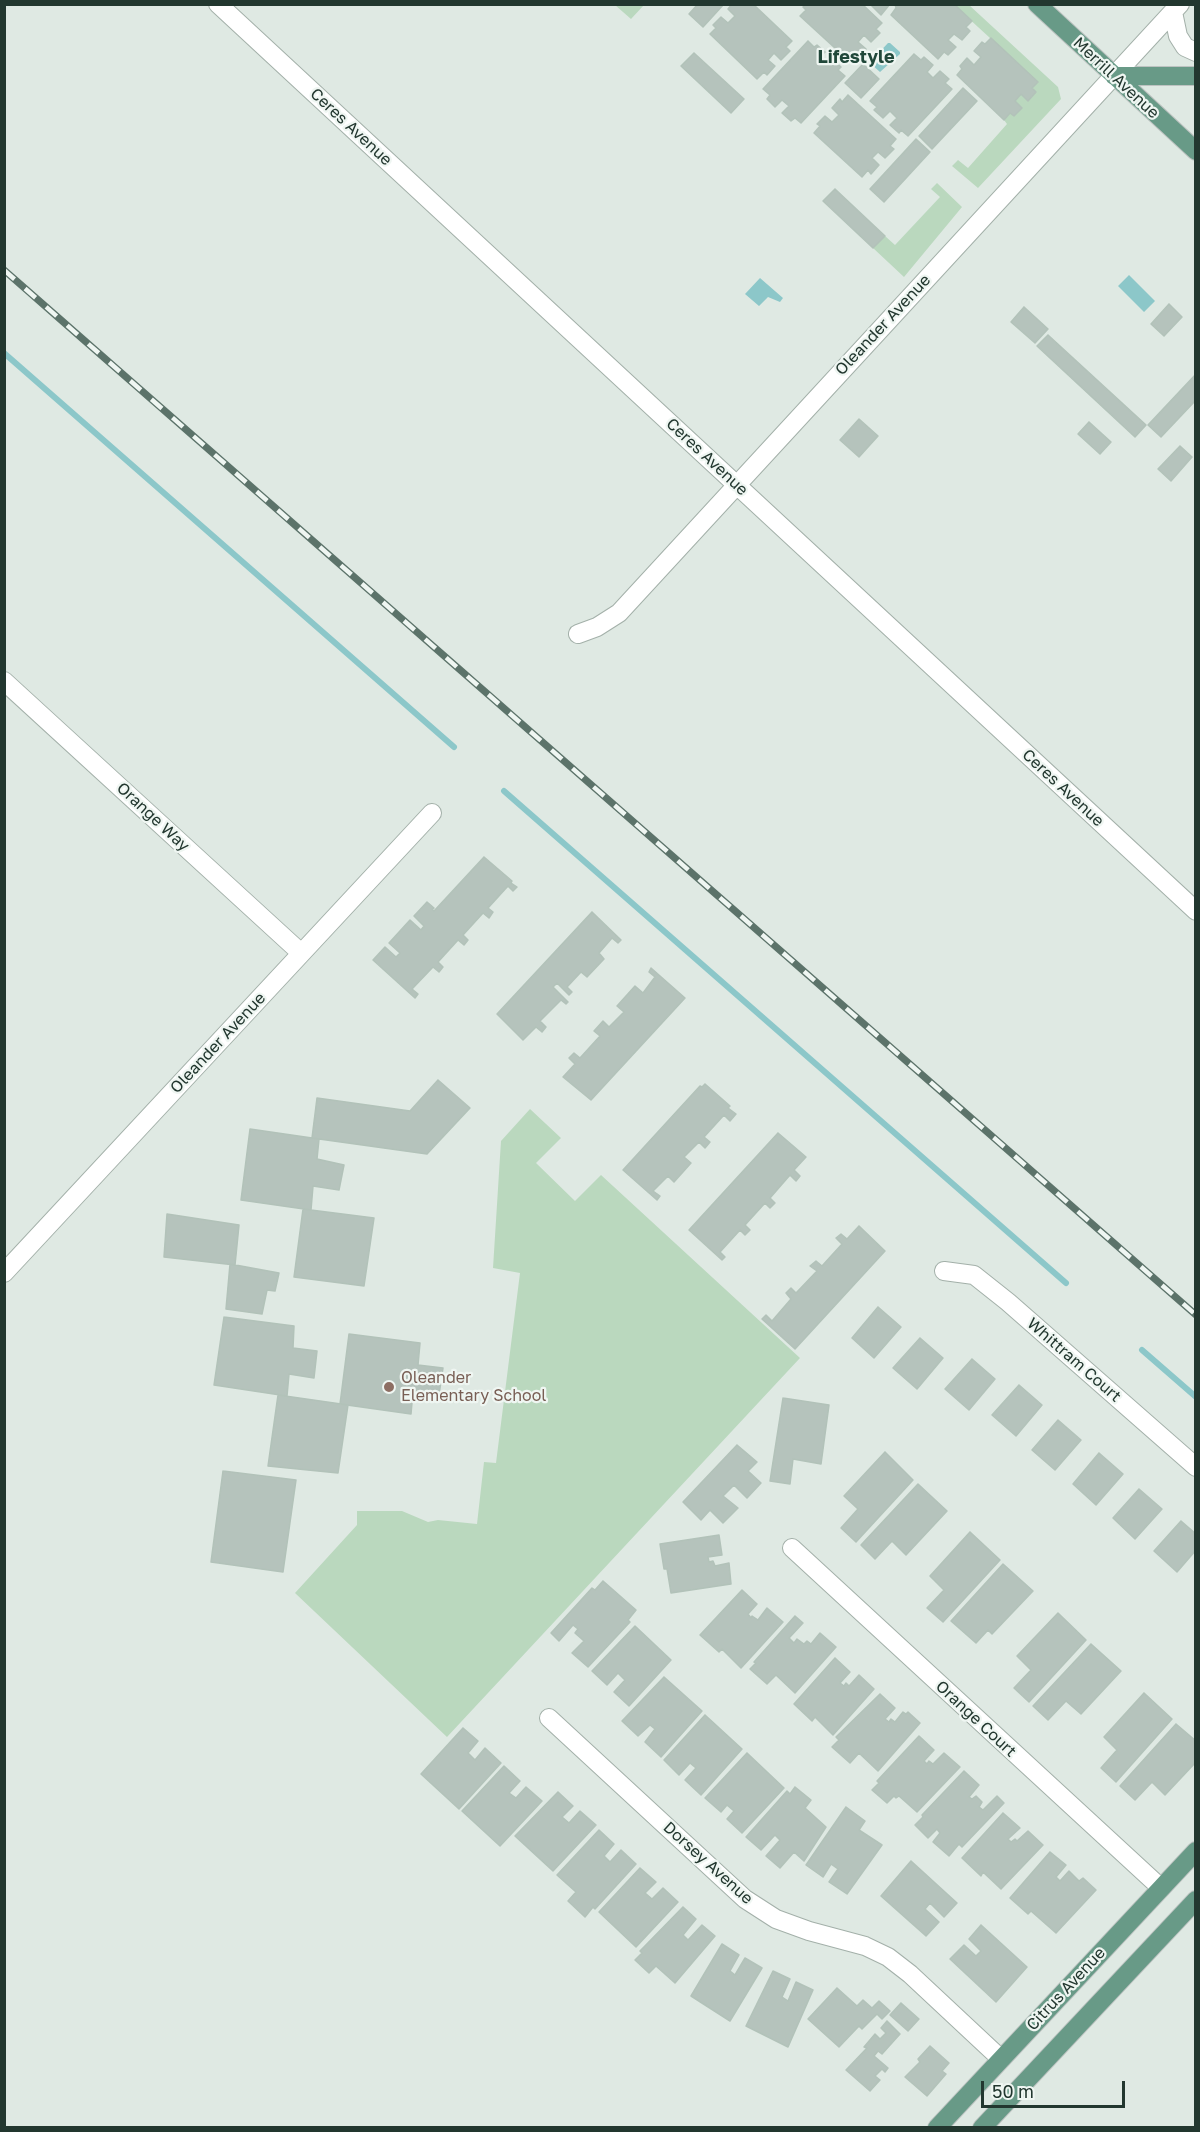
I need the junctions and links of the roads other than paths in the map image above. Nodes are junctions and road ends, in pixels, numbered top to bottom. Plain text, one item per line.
1 (218, 4) edge
2 (1036, 4) edge
3 (1176, 8) edge
4 (1196, 52) edge
5 (1114, 76) junction
6 (1196, 76) edge
7 (1196, 151) edge
8 (737, 485) junction
9 (578, 634) dead end
10 (4, 681) edge
11 (432, 813) dead end
12 (1196, 911) edge
13 (301, 953) junction
14 (944, 1271) dead end
15 (4, 1273) edge
16 (1196, 1467) edge
17 (792, 1548) dead end
18 (549, 1718) dead end
19 (1196, 1851) edge
20 (1161, 1888) junction
21 (1196, 1900) edge
22 (1001, 2059) junction
23 (986, 2126) edge
24 (937, 2127) edge

1 - 8 street, Ceres Avenue
2 - 5 main road, Merrill Avenue
3 - 4 street
3 - 5 street, Oleander Avenue
5 - 6 main road
5 - 7 main road, Merrill Avenue
5 - 8 street, Oleander Avenue
8 - 9 street, Oleander Avenue
8 - 12 street, Ceres Avenue
10 - 13 street, Orange Way
11 - 13 street, Oleander Avenue
13 - 15 street, Oleander Avenue
14 - 16 street, Whittram Court
17 - 20 street, Orange Court
18 - 22 street, Dorsey Avenue
19 - 20 main road, Citrus Avenue
20 - 22 main road, Citrus Avenue
21 - 23 main road, Citrus Avenue
22 - 24 main road, Citrus Avenue

